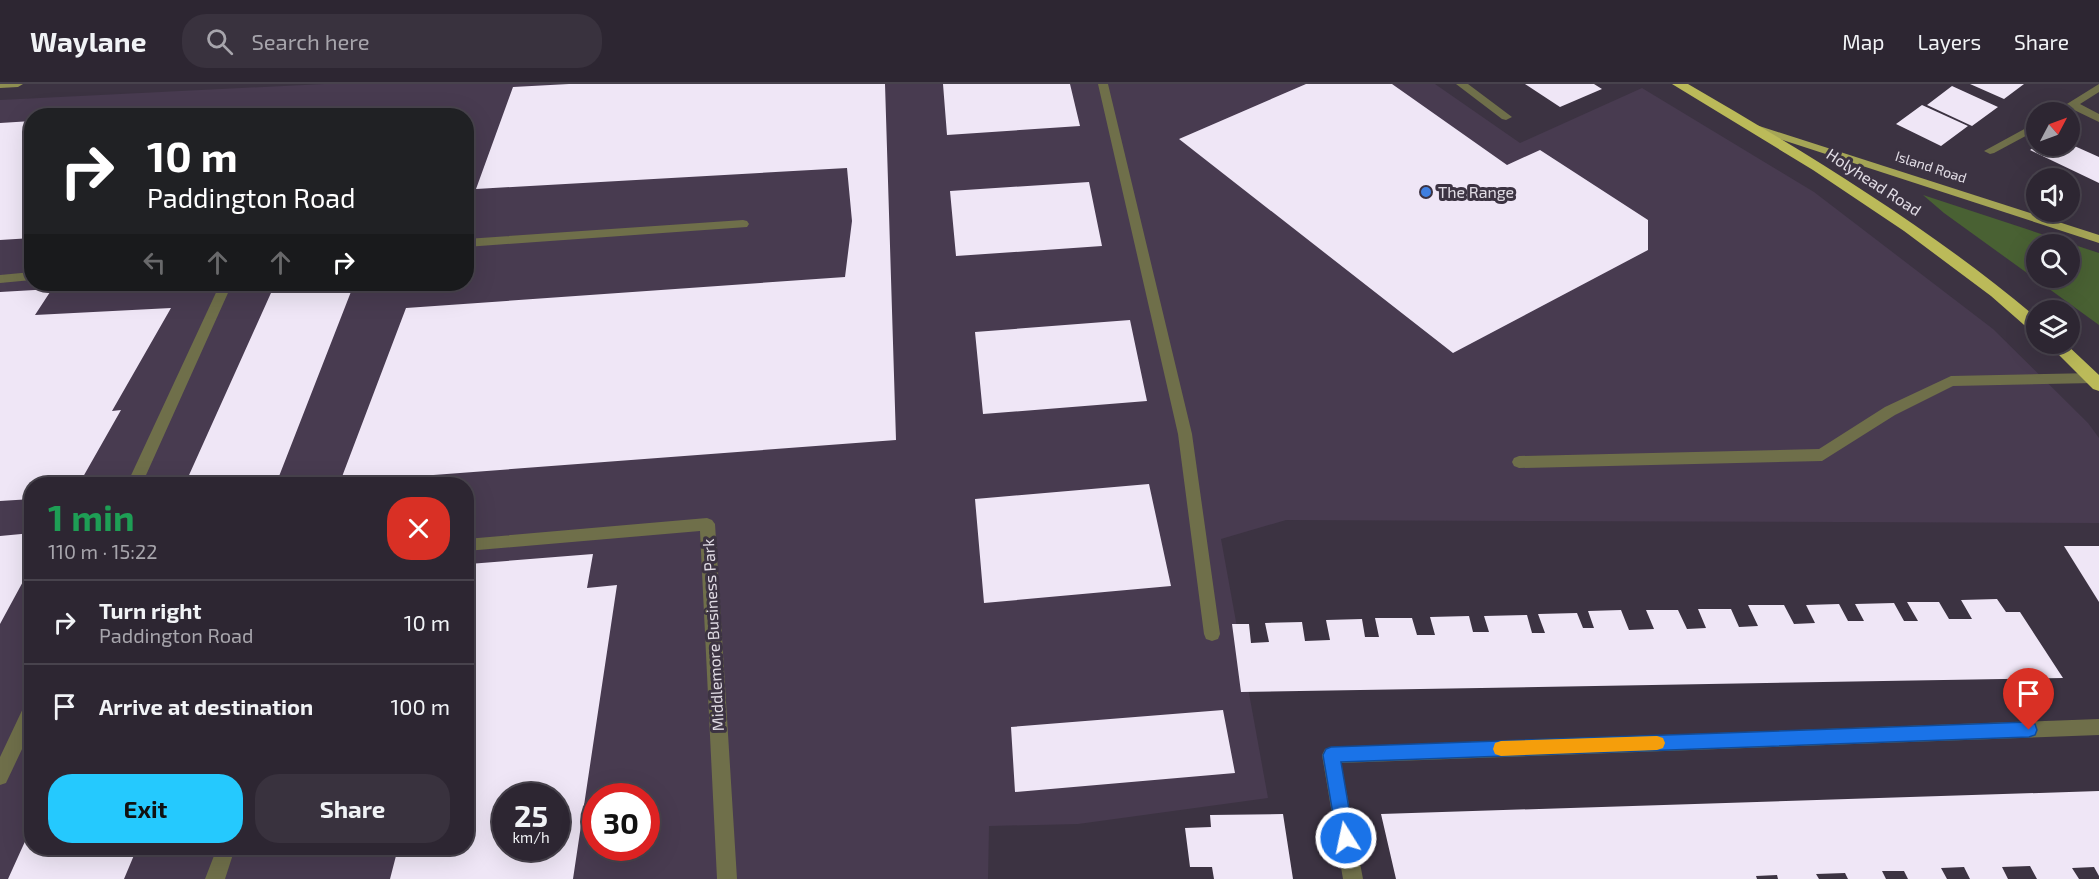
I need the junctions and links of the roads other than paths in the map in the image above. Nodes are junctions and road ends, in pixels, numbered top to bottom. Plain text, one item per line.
1 (18, 84) edge
2 (1103, 84) edge
3 (1461, 84) edge
4 (1679, 84) edge
5 (0, 85) edge
6 (2099, 87) edge
7 (2077, 102) edge
8 (2080, 109) edge
9 (1506, 117) dead end
10 (2099, 119) edge
11 (1752, 127) junction
12 (2026, 131) edge
13 (1990, 151) dead end
14 (743, 224) dead end
15 (2099, 239) edge
16 (474, 242) edge
17 (24, 277) edge
18 (0, 279) edge
19 (223, 291) edge
20 (2026, 318) edge
21 (2067, 354) edge
22 (2097, 380) edge
23 (1519, 462) dead end
24 (137, 477) edge
25 (474, 544) edge
26 (1212, 634) dead end
27 (24, 725) edge
28 (2099, 727) edge
29 (0, 777) edge
30 (224, 855) edge
31 (215, 879) edge
32 (727, 879) edge
33 (1353, 879) edge

1 - 5 street
2 - 26 street
3 - 9 street
4 - 11 highway, Holyhead Road
6 - 7 street
8 - 10 street
11 - 15 main road, Island Road
11 - 20 highway, Holyhead Road
12 - 13 street
14 - 16 street
17 - 18 street
19 - 24 street
21 - 22 highway
22 - 23 street
25 - 32 street, Middlemore Business Park
27 - 29 street
28 - 33 street
30 - 31 street

